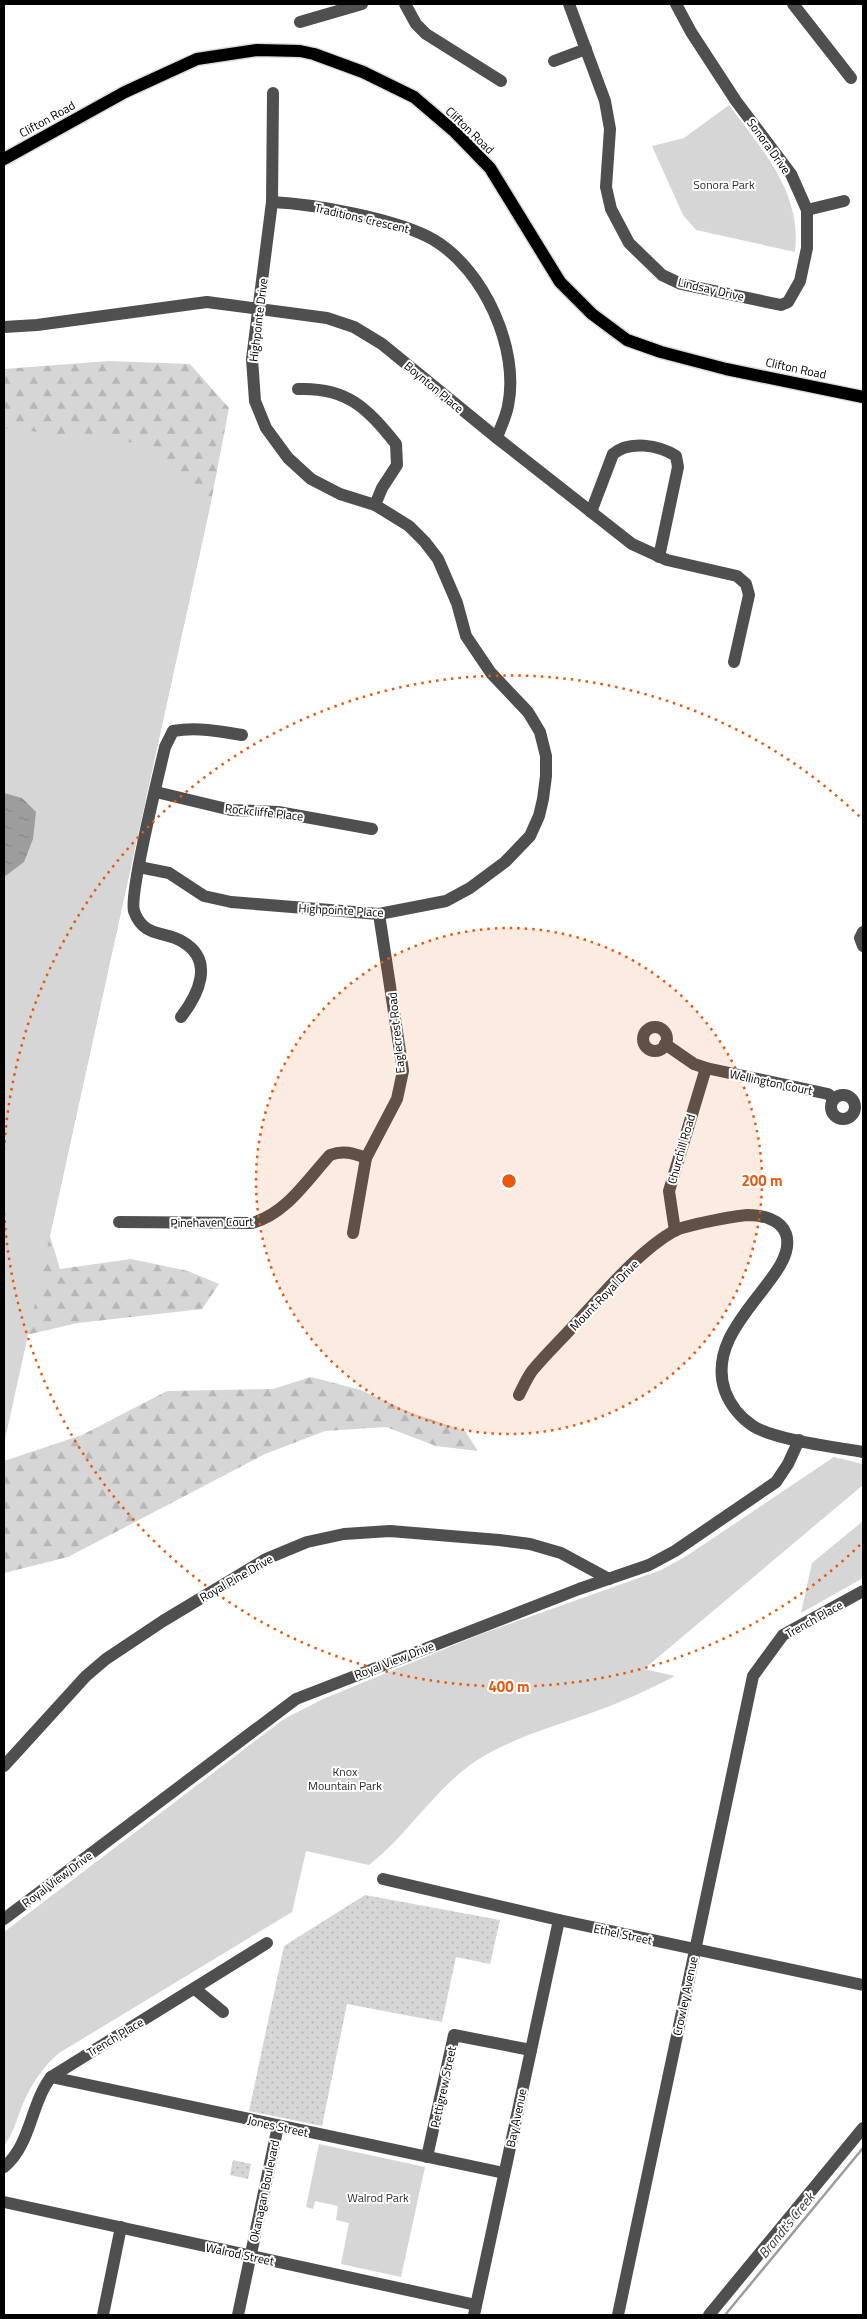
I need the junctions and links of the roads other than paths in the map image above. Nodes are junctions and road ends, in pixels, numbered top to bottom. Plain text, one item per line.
1 (362, 4) edge
2 (405, 4) edge
3 (569, 4) edge
4 (676, 4) edge
5 (793, 4) edge
6 (300, 22) dead end
7 (586, 49) junction
8 (554, 61) dead end
9 (851, 78) dead end
10 (501, 81) dead end
11 (274, 93) dead end
12 (4, 159) edge
13 (844, 201) dead end
14 (272, 202) junction
15 (807, 210) junction
16 (788, 302) joint
17 (258, 307) junction
18 (4, 327) edge
19 (298, 389) dead end
20 (863, 397) edge
21 (496, 438) junction
22 (374, 505) junction
23 (591, 512) junction
24 (659, 557) junction
25 (478, 656) joint
26 (734, 662) dead end
27 (242, 735) dead end
28 (156, 792) junction
29 (372, 829) dead end
30 (140, 867) junction
31 (379, 914) junction
32 (863, 932) edge
33 (863, 946) edge
34 (181, 1017) dead end
35 (665, 1044) dead end
36 (706, 1068) junction
37 (834, 1099) dead end
38 (366, 1158) junction
39 (119, 1222) dead end
40 (675, 1231) junction
41 (353, 1233) dead end
42 (519, 1395) dead end
43 (799, 1440) junction
44 (863, 1452) edge
45 (609, 1578) junction
46 (863, 1591) edge
47 (753, 1676) joint
48 (4, 1766) edge
49 (383, 1879) dead end
50 (4, 1919) edge
51 (559, 1920) junction
52 (267, 1944) dead end
53 (695, 1949) junction
54 (863, 1984) edge
55 (195, 1989) junction
56 (223, 2012) dead end
57 (531, 2050) junction
58 (51, 2078) junction
59 (278, 2126) junction
60 (863, 2128) edge
61 (427, 2157) junction
62 (4, 2167) edge
63 (504, 2173) junction
64 (4, 2202) edge
65 (121, 2228) junction
66 (251, 2256) junction
67 (475, 2310) edge
68 (103, 2315) edge
69 (238, 2315) edge
70 (618, 2315) edge
71 (709, 2315) edge

1 - 6 street
2 - 10 street
3 - 7 street, Lindsay Drive
4 - 15 street, Sonora Drive
5 - 9 street
7 - 8 street
7 - 16 street, Lindsay Drive
11 - 14 street, Highpointe Drive
12 - 20 main road, Clifton Road
13 - 15 street
14 - 17 street, Highpointe Drive
14 - 21 street, Traditions Crescent
15 - 16 street, Sonora Drive
17 - 18 street, Boynton Place
17 - 21 street, Boynton Place
17 - 22 street, Highpointe Drive
19 - 22 street
21 - 23 street, Boynton Place
22 - 25 street, Highpointe Drive
23 - 24 street, Boynton Place
23 - 24 street
24 - 26 street, Boynton Place
25 - 31 street, Highpointe Place
27 - 28 street
28 - 29 street, Rockcliffe Place
28 - 30 street
30 - 31 street, Highpointe Place
30 - 34 street
31 - 38 street, Eaglecrest Road
32 - 33 street
35 - 36 street, Wellington Court
36 - 37 street, Wellington Court
36 - 40 street, Churchill Road
38 - 39 street, Pinehaven Court
38 - 41 street, Eaglecrest Road
40 - 42 street, Mount Royal Drive
40 - 43 street, Mount Royal Drive
43 - 44 street, Mount Royal Drive
43 - 45 street, Royal View Drive
45 - 48 street, Royal Pine Drive
45 - 50 street, Royal View Drive
46 - 47 street, Trench Place
47 - 53 street, Crowley Avenue
49 - 51 street, Ethel Street
51 - 53 street, Ethel Street
51 - 57 street, Bay Avenue
52 - 55 street, Trench Place
53 - 54 street, Ethel Street
53 - 70 street, Crowley Avenue
55 - 56 street
55 - 58 street, Trench Place
57 - 61 street, Pettigrew Street
57 - 63 street, Bay Avenue
58 - 59 street, Jones Street
58 - 62 street, Trench Place
59 - 61 street, Jones Street
59 - 66 street, Okanagan Boulevard
60 - 71 street
61 - 63 street, Jones Street
63 - 67 street, Bay Avenue
64 - 65 street, Walrod Street
65 - 66 street, Walrod Street
65 - 68 street
66 - 67 street, Walrod Street
66 - 69 street, Okanagan Boulevard

